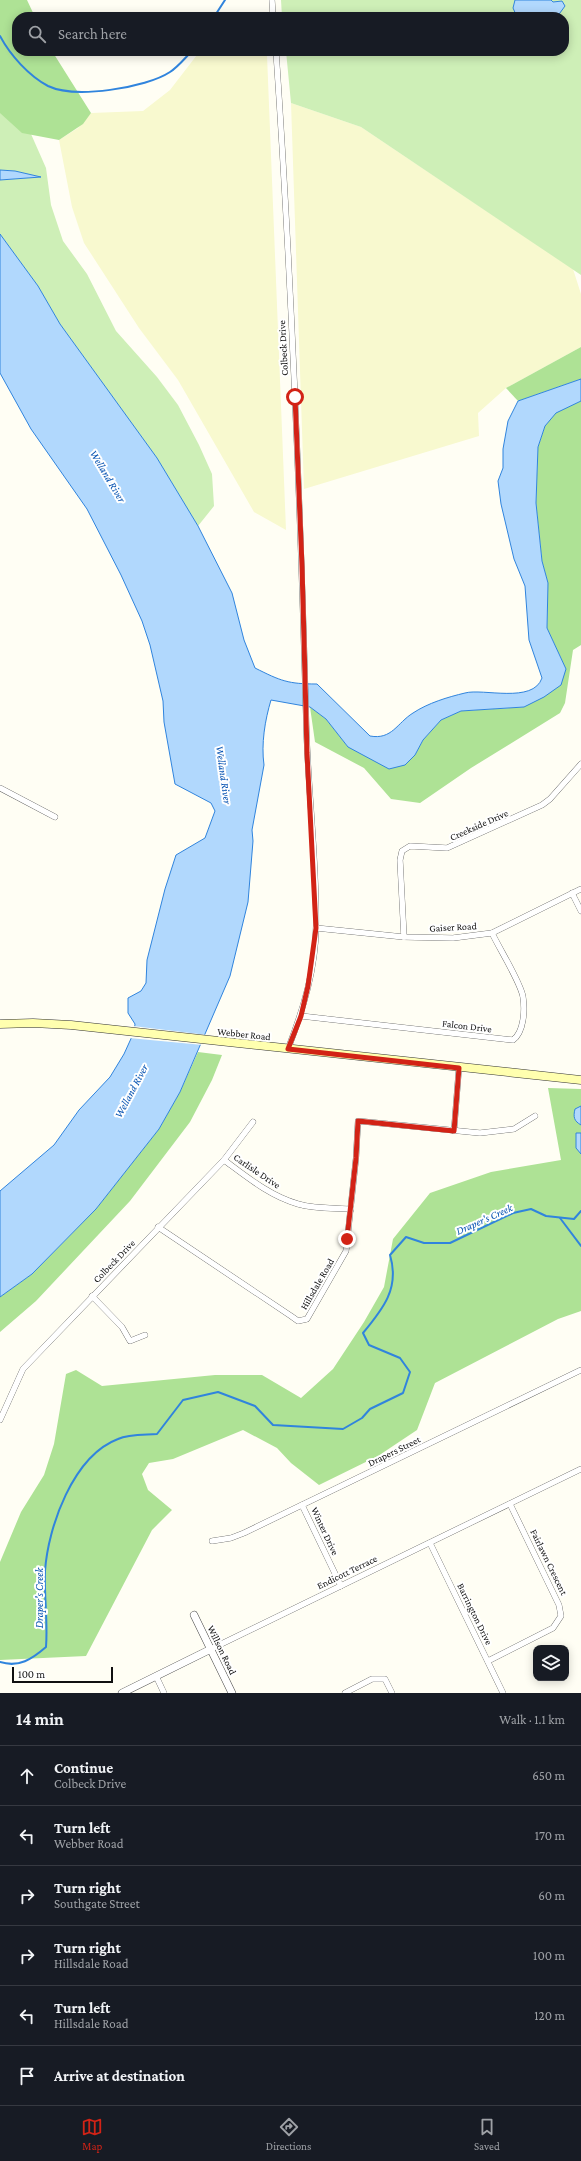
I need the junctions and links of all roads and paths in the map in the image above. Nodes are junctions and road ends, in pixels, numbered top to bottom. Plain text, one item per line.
1 (272, 0) edge
2 (273, 12) edge
3 (276, 56) edge
4 (581, 764) edge
5 (0, 788) edge
6 (55, 816) dead end
7 (581, 889) edge
8 (572, 893) junction
9 (581, 911) edge
10 (316, 928) junction
11 (492, 933) junction
12 (404, 937) junction
13 (301, 1016) junction
14 (0, 1024) edge
15 (288, 1049) junction
16 (459, 1068) junction
17 (581, 1080) edge
18 (535, 1116) dead end
19 (253, 1122) dead end
20 (454, 1131) junction
21 (224, 1160) junction
22 (351, 1209) junction
23 (158, 1228) junction
24 (92, 1296) junction
25 (145, 1335) dead end
26 (581, 1370) edge
27 (0, 1420) edge
28 (581, 1469) edge
29 (510, 1504) junction
30 (302, 1505) junction
31 (212, 1541) dead end
32 (430, 1543) junction
33 (341, 1586) junction
34 (194, 1615) dead end
35 (210, 1649) junction
36 (488, 1661) junction
37 (156, 1676) junction
38 (122, 1693) edge
39 (164, 1693) edge
40 (232, 1693) edge
41 (345, 1693) edge
42 (392, 1693) edge
43 (503, 1693) edge

1 - 2 street
3 - 10 street, Colbeck Drive
4 - 12 street, Creekside Drive
5 - 6 street
7 - 8 street, Gaiser Road
8 - 9 street
8 - 11 street, Gaiser Road
10 - 12 street, Gaiser Road
10 - 13 street, Colbeck Drive
11 - 12 street, Gaiser Road
11 - 13 street, Falcon Drive
13 - 15 street, Colbeck Drive
14 - 15 main road, Webber Road
15 - 16 main road, Webber Road
16 - 17 main road, Webber Road
16 - 20 street
18 - 20 street, Hillsdale Road
19 - 21 street, Colbeck Drive
20 - 22 street, Hillsdale Road
21 - 22 street, Carlisle Drive
21 - 23 street, Colbeck Drive
22 - 23 street, Hillsdale Road
23 - 24 street, Colbeck Drive
24 - 25 street
24 - 27 street, Colbeck Drive
26 - 30 street, Drapers Street
28 - 29 street, Endicott Terrace
29 - 32 street, Endicott Terrace
29 - 36 street, Fairlawn Crescent
30 - 31 street, Drapers Street
30 - 33 street, Winter Drive
32 - 33 street, Endicott Terrace
32 - 36 street, Barrington Drive
33 - 35 street, Endicott Terrace
34 - 35 street, Willson Road
35 - 37 street, Endicott Terrace
35 - 40 street, Willson Road
36 - 43 street, Barrington Drive
37 - 38 street, Endicott Terrace
37 - 39 street
41 - 42 street

